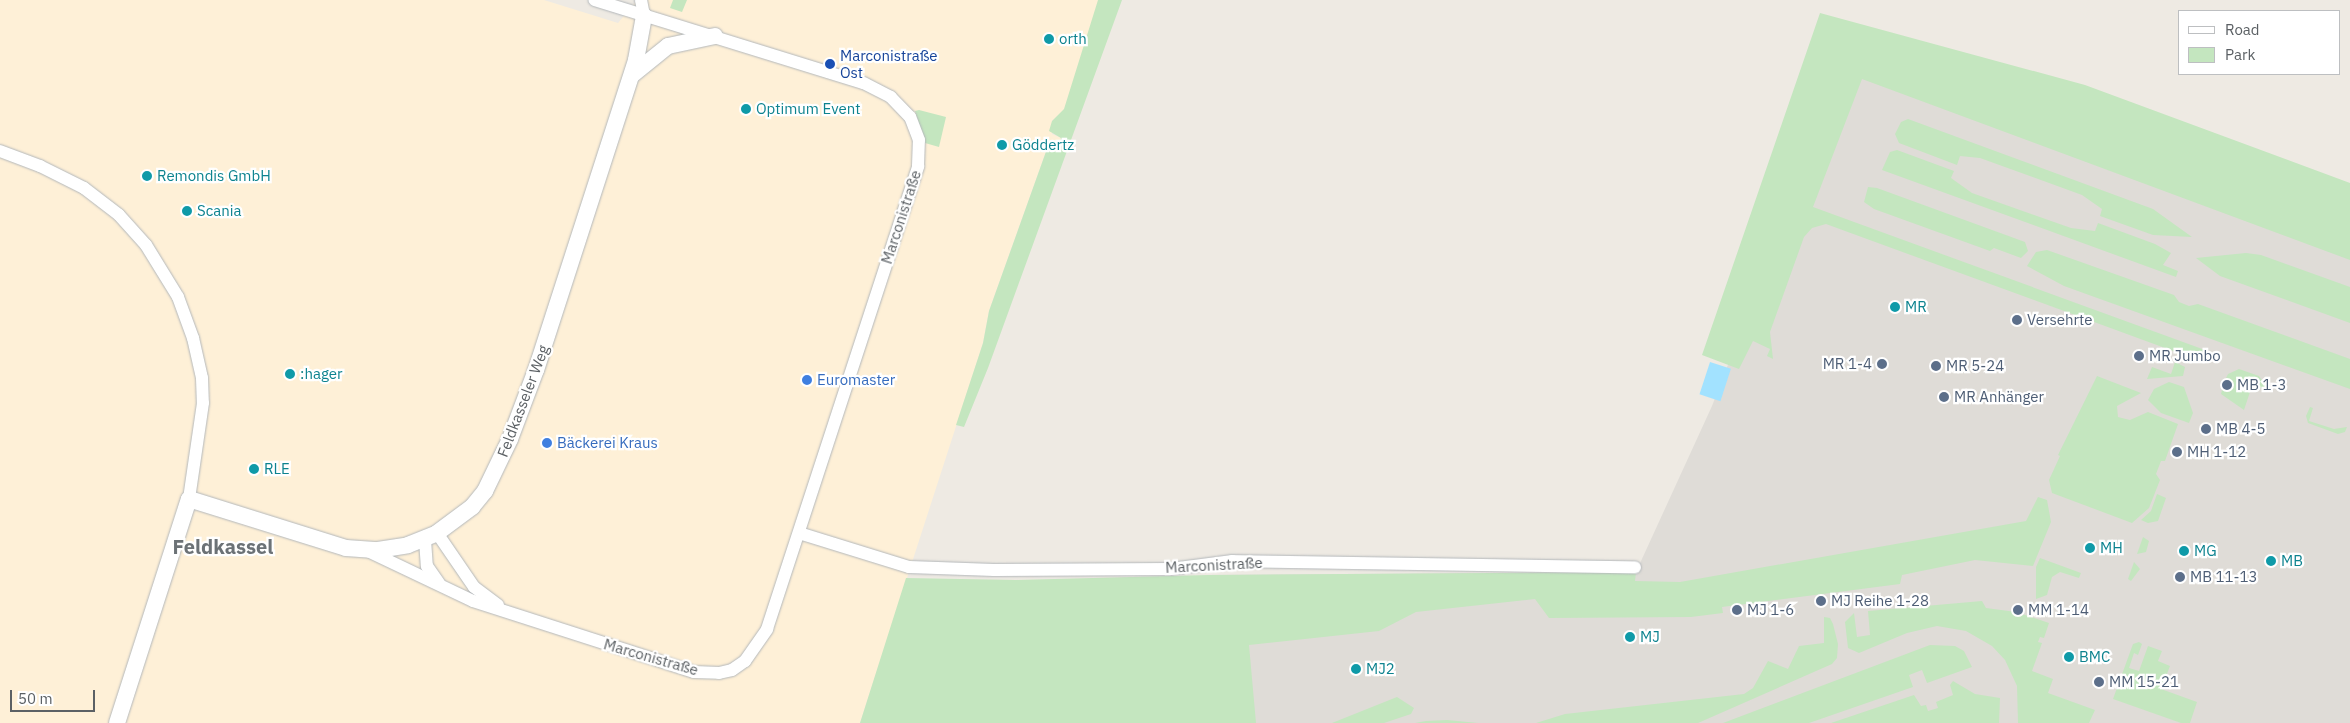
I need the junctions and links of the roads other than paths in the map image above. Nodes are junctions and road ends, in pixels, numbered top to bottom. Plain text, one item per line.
1 (595, 0) edge
2 (641, 0) edge
3 (644, 16) junction
4 (714, 36) junction
5 (631, 77) junction
6 (0, 151) edge
7 (189, 499) junction
8 (799, 533) junction
9 (431, 536) junction
10 (365, 549) junction
11 (1635, 567) dead end
12 (440, 584) junction
13 (508, 613) junction
14 (117, 723) edge

1 - 3 street, Marconistraße
2 - 3 street, Feldkasseler Weg
3 - 4 street, Marconistraße
3 - 5 street, Feldkasseler Weg
4 - 5 street
4 - 8 street, Marconistraße
5 - 9 street, Feldkasseler Weg
6 - 7 street
7 - 10 street, Feldkasseler Weg
7 - 14 street
8 - 11 street, Marconistraße
8 - 13 street, Marconistraße
9 - 10 street, Feldkasseler Weg
9 - 12 street
9 - 13 street, Marconistraße
10 - 12 street, Marconistraße
12 - 13 street, Marconistraße

